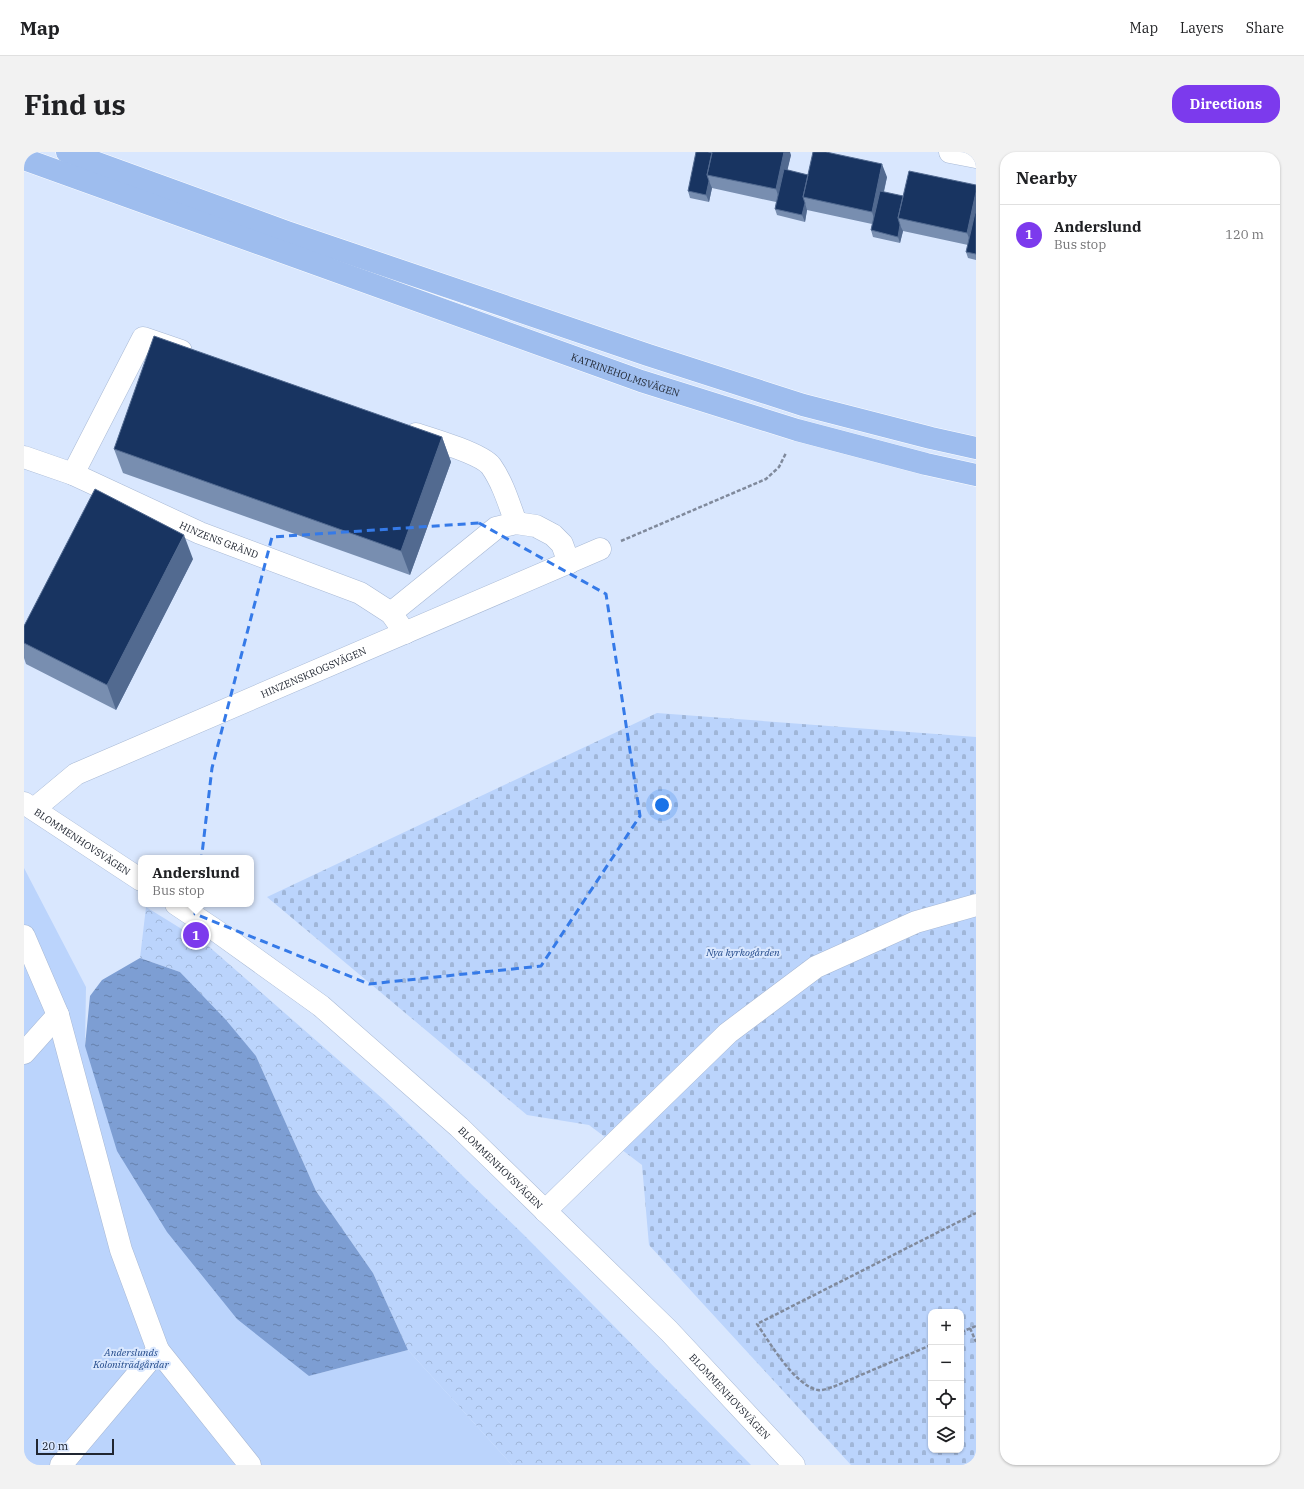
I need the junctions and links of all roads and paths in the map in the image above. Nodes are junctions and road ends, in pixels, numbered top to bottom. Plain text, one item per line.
1 (67, 152) edge
2 (950, 152) edge
3 (976, 157) edge
4 (24, 159) edge
5 (285, 242) junction
6 (203, 359) edge
7 (397, 427) edge
8 (796, 430) junction
9 (976, 448) edge
10 (24, 457) edge
11 (73, 474) junction
12 (976, 475) edge
13 (516, 523) junction
14 (600, 549) joint
15 (570, 563) junction
16 (391, 613) junction
17 (405, 633) junction
18 (29, 806) edge
19 (138, 878) edge
20 (976, 905) edge
21 (180, 907) edge
22 (24, 936) edge
23 (58, 1015) junction
24 (24, 1053) edge
25 (545, 1211) junction
26 (976, 1213) edge
27 (976, 1326) edge
28 (970, 1328) junction
29 (964, 1331) edge
30 (976, 1342) edge
31 (928, 1346) edge
32 (158, 1350) junction
33 (61, 1465) edge
34 (250, 1465) edge
35 (794, 1465) edge

1 - 5 main road
2 - 3 street
4 - 5 main road
5 - 8 main road, KATRINEHOLMSVÄGEN
5 - 9 main road
6 - 11 street
7 - 13 street
8 - 12 main road, KATRINEHOLMSVÄGEN
8 - 14 path
10 - 11 street, HINZENS GRÄND
11 - 16 street, HINZENS GRÄND
13 - 15 street
13 - 16 street
14 - 15 street, HINZENSKROGSVÄGEN
15 - 17 street, HINZENSKROGSVÄGEN
16 - 17 street, HINZENS GRÄND
17 - 18 street, HINZENSKROGSVÄGEN
18 - 19 street, BLOMMENHOVSVÄGEN
20 - 25 street
21 - 25 street, BLOMMENHOVSVÄGEN
22 - 23 street
23 - 24 street
23 - 32 street
25 - 35 street, BLOMMENHOVSVÄGEN
26 - 31 path
27 - 28 path
28 - 29 path
28 - 30 path
32 - 33 street
32 - 34 street

